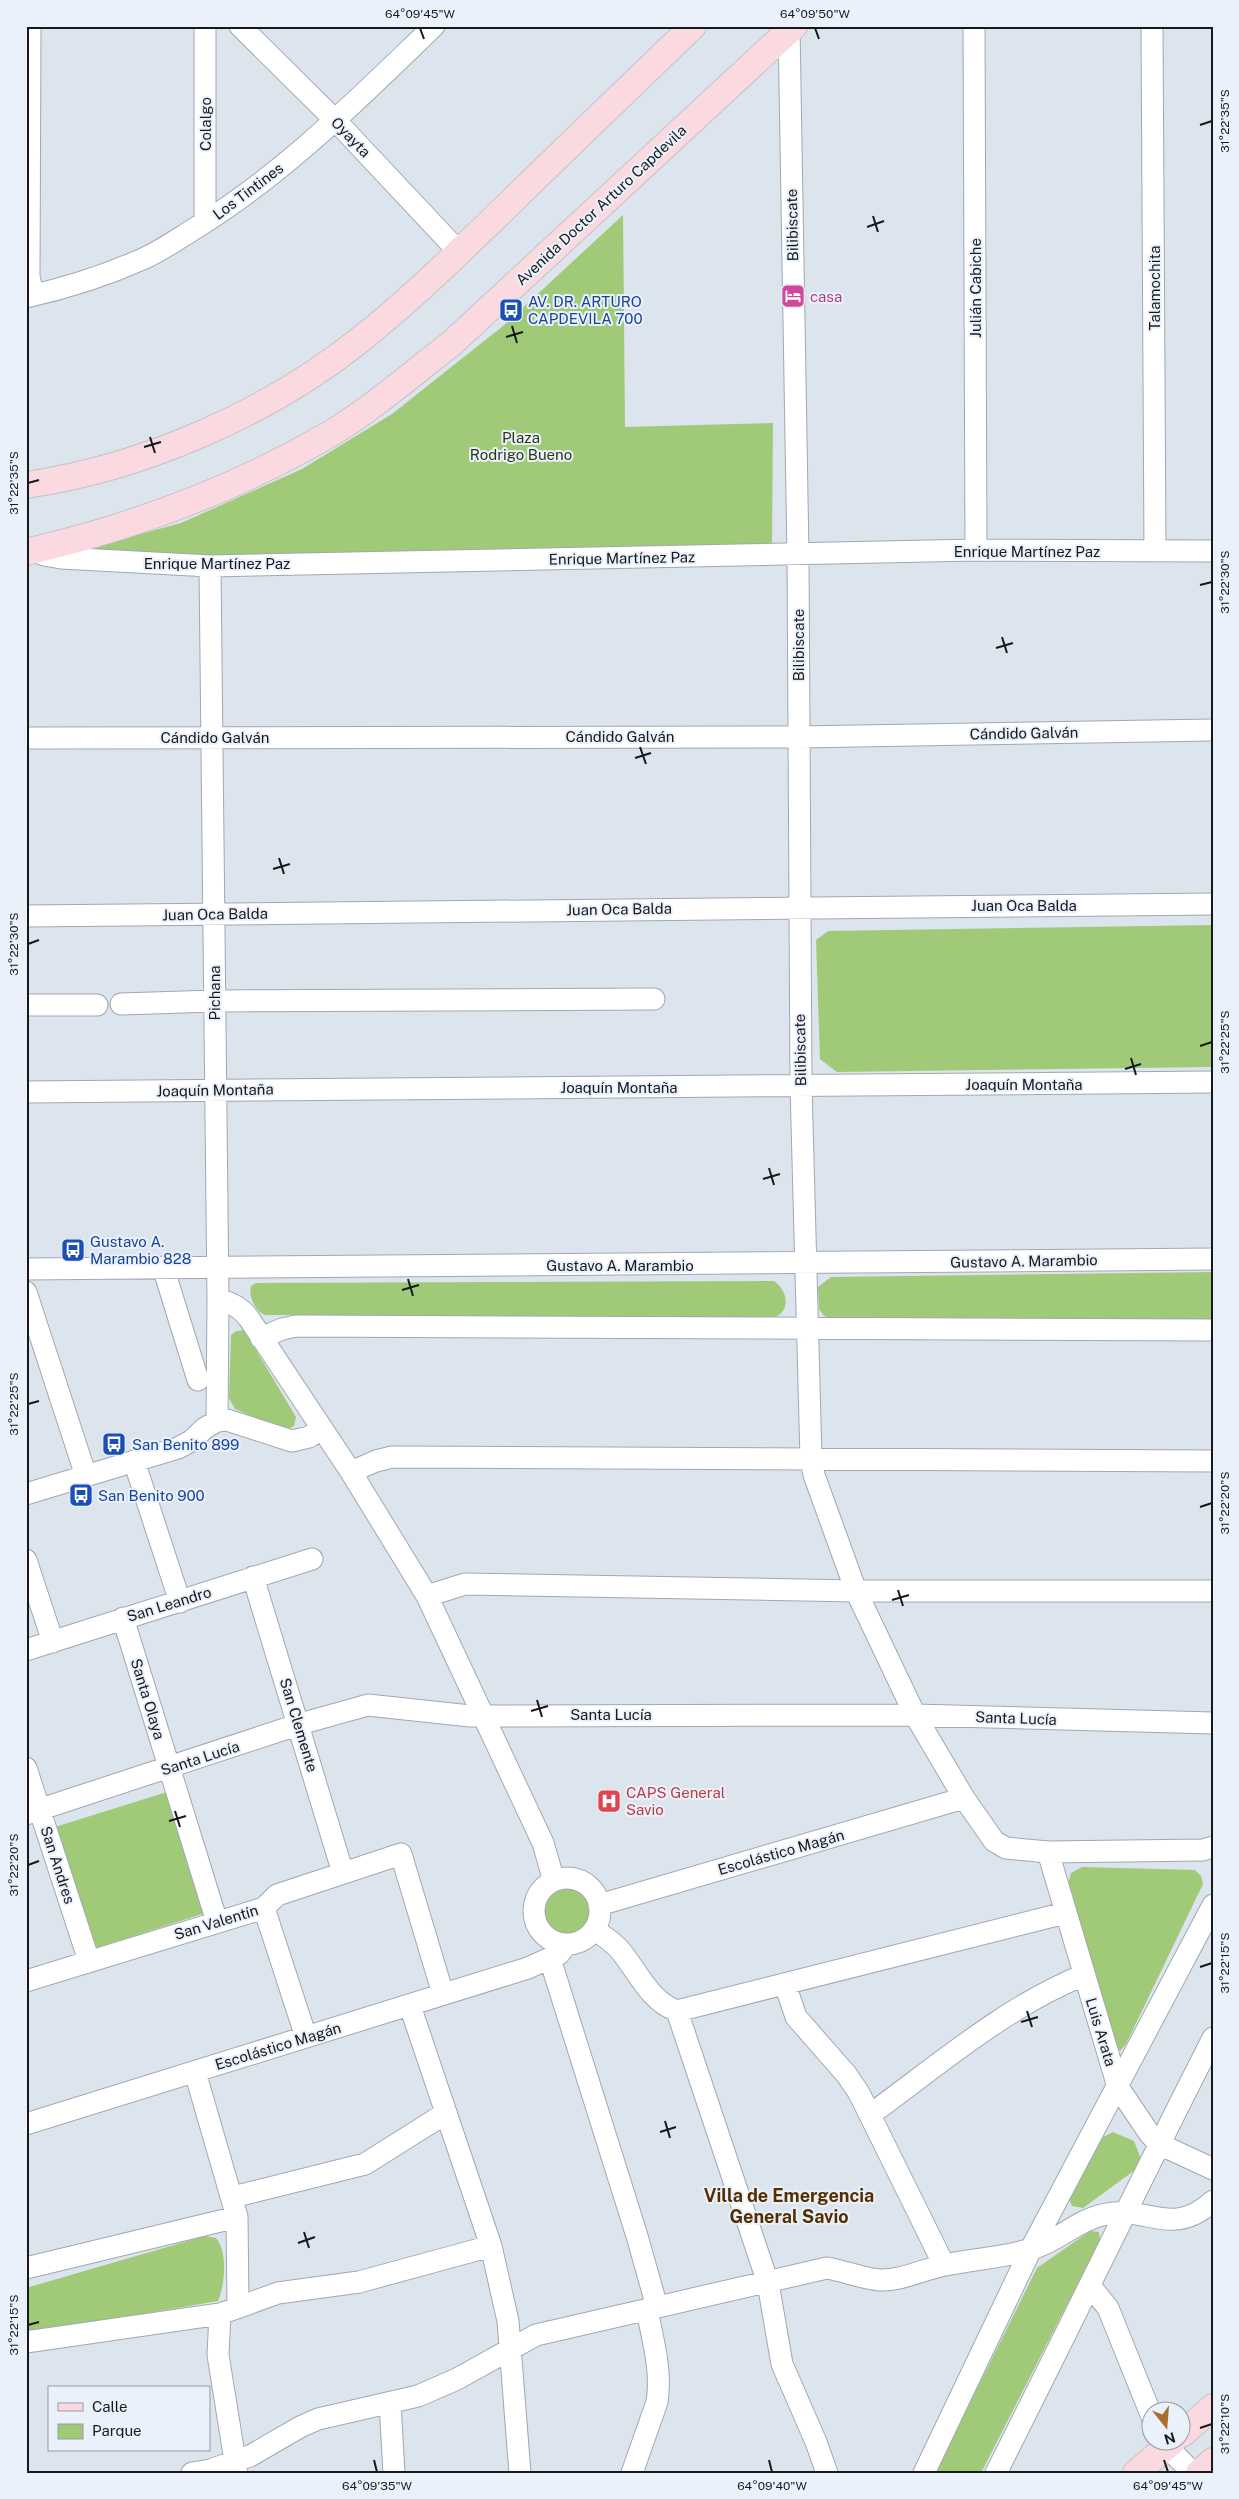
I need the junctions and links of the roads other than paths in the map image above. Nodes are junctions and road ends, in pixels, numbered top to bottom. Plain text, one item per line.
1 (30, 26) edge
2 (205, 26) edge
3 (240, 26) edge
4 (434, 26) edge
5 (693, 26) edge
6 (974, 26) edge
7 (1152, 26) edge
8 (791, 28) edge
9 (336, 121) junction
10 (205, 222) junction
11 (459, 252) junction
12 (29, 296) edge
13 (26, 484) edge
14 (976, 550) junction
15 (29, 551) edge
16 (1155, 551) junction
17 (1213, 551) edge
18 (798, 555) junction
19 (210, 566) junction
20 (1213, 730) edge
21 (212, 736) junction
22 (798, 736) junction
23 (26, 738) edge
24 (1213, 904) edge
25 (798, 906) junction
26 (214, 914) junction
27 (26, 916) edge
28 (654, 999) dead end
29 (214, 1001) junction
30 (97, 1004) dead end
31 (122, 1004) dead end
32 (26, 1005) edge
33 (1213, 1082) edge
34 (801, 1085) junction
35 (215, 1090) junction
36 (26, 1092) edge
37 (1213, 1258) edge
38 (807, 1264) junction
39 (163, 1267) junction
40 (218, 1268) junction
41 (26, 1269) edge
42 (26, 1292) edge
43 (218, 1299) junction
44 (807, 1330) junction
45 (1213, 1330) edge
46 (262, 1338) junction
47 (198, 1380) dead end
48 (217, 1421) junction
49 (322, 1428) junction
50 (811, 1459) junction
51 (134, 1461) junction
52 (1213, 1461) edge
53 (352, 1472) junction
54 (86, 1476) junction
55 (26, 1494) edge
56 (312, 1559) dead end
57 (26, 1560) edge
58 (253, 1578) junction
59 (856, 1591) junction
60 (1213, 1591) edge
61 (427, 1596) junction
62 (180, 1602) junction
63 (123, 1618) junction
64 (53, 1642) junction
65 (26, 1650) edge
66 (484, 1715) junction
67 (915, 1715) junction
68 (1213, 1723) edge
69 (300, 1724) junction
70 (26, 1768) edge
71 (169, 1768) junction
72 (964, 1798) junction
73 (33, 1812) edge
74 (1210, 1851) edge
75 (1048, 1852) junction
76 (343, 1873) junction
77 (554, 1881) junction
78 (599, 1905) junction
79 (1213, 1905) edge
80 (264, 1908) junction
81 (1065, 1912) junction
82 (534, 1920) junction
83 (217, 1922) junction
84 (595, 1930) junction
85 (566, 1945) junction
86 (550, 1959) junction
87 (89, 1961) junction
88 (528, 1968) junction
89 (1084, 1975) junction
90 (26, 1981) edge
91 (785, 1984) junction
92 (443, 1994) junction
93 (410, 2006) junction
94 (677, 2011) junction
95 (306, 2037) junction
96 (1213, 2038) edge
97 (195, 2072) junction
98 (1118, 2087) junction
99 (446, 2113) junction
100 (871, 2114) junction
101 (26, 2124) edge
102 (1159, 2144) junction
103 (1213, 2169) edge
104 (1213, 2201) edge
105 (235, 2207) junction
106 (1125, 2212) junction
107 (491, 2246) junction
108 (1031, 2249) junction
109 (944, 2265) junction
110 (26, 2268) edge
111 (768, 2283) junction
112 (1091, 2286) junction
113 (652, 2309) junction
114 (229, 2310) junction
115 (26, 2342) edge
116 (511, 2347) junction
117 (1146, 2402) edge
118 (390, 2403) junction
119 (1213, 2407) edge
120 (1192, 2424) edge
121 (1158, 2452) edge
122 (1178, 2452) edge
123 (1213, 2461) edge
124 (236, 2467) edge
125 (192, 2473) edge
126 (394, 2473) edge
127 (520, 2473) edge
128 (632, 2473) edge
129 (827, 2473) edge
130 (924, 2473) edge
131 (996, 2473) edge
132 (1136, 2473) edge
133 (1193, 2473) edge
134 (1199, 2473) edge

1 - 12 street
2 - 10 street, Colalgo
3 - 9 street, Oyayta
4 - 9 street, Los Tintines
5 - 11 main road
6 - 14 street, Julián Cabiche
7 - 16 street, Talamochita
8 - 15 main road, Avenida Doctor Arturo Capdevila
8 - 18 street, Bilibiscate
9 - 10 street, Los Tintines
9 - 11 street, Oyayta
10 - 12 street, Los Tintines
11 - 13 main road
14 - 16 street, Enrique Martínez Paz
14 - 18 street, Enrique Martínez Paz
15 - 19 street, Enrique Martínez Paz
16 - 17 street, Enrique Martínez Paz
18 - 19 street, Enrique Martínez Paz
18 - 22 street, Bilibiscate
19 - 21 street, Pichana
20 - 22 street, Cándido Galván
21 - 22 street, Cándido Galván
21 - 23 street, Cándido Galván
21 - 26 street, Pichana
22 - 25 street, Bilibiscate
24 - 25 street, Juan Oca Balda
25 - 26 street, Juan Oca Balda
25 - 34 street, Bilibiscate
26 - 27 street, Juan Oca Balda
26 - 29 street, Pichana
28 - 29 street
29 - 31 street
29 - 35 street, Pichana
30 - 32 street
33 - 34 street, Joaquín Montaña
34 - 35 street, Joaquín Montaña
34 - 38 street, Bilibiscate
35 - 36 street, Joaquín Montaña
35 - 40 street, Pichana
37 - 38 street, Gustavo A. Marambio
38 - 40 street, Gustavo A. Marambio
38 - 44 street, Bilibiscate
39 - 40 street, Gustavo A. Marambio
39 - 41 street, Gustavo A. Marambio
39 - 47 street
40 - 43 street, Pichana
42 - 54 street
43 - 46 street
43 - 48 street, Pichana
44 - 45 street
44 - 46 street
44 - 50 street, Bilibiscate
46 - 49 street
48 - 49 street
48 - 51 street
49 - 53 street
50 - 52 street
50 - 53 street
50 - 59 street, Bilibiscate
51 - 54 street
51 - 62 street
53 - 61 street
54 - 55 street
56 - 58 street, San Leandro
57 - 64 street
58 - 62 street, San Leandro
58 - 69 street, San Clemente
59 - 60 street
59 - 61 street
59 - 67 street, Bilibiscate
61 - 66 street
62 - 63 street, San Leandro
63 - 64 street, San Leandro
63 - 71 street, Santa Olaya
64 - 65 street, San Leandro
66 - 67 street, Santa Lucía
66 - 69 street, Santa Lucía
66 - 77 street
67 - 68 street, Santa Lucía
67 - 72 street, Bilibiscate
69 - 71 street, Santa Lucía
69 - 76 street, San Clemente
70 - 73 street, San Andres
71 - 73 street, Santa Lucía
71 - 83 street, Santa Olaya
72 - 75 street, Bilibiscate
72 - 78 street, Escolástico Magán
73 - 87 street, San Andres
74 - 75 street, Bilibiscate
75 - 81 street, Luis Arata
76 - 80 street, San Valentín
76 - 92 street, San Valentín
77 - 78 street
77 - 82 street
78 - 84 street
79 - 98 street
80 - 83 street, San Valentín
80 - 95 street
81 - 89 street, Luis Arata
81 - 91 street
82 - 85 street
82 - 88 street
83 - 87 street, San Valentín
84 - 85 street, Escolástico Magán
84 - 94 street
85 - 86 street, Escolástico Magán
86 - 88 street, Escolástico Magán
86 - 113 street
87 - 90 street, San Valentín
88 - 92 street, Escolástico Magán
89 - 98 street, Luis Arata
89 - 100 street
91 - 94 street
91 - 100 street
92 - 93 street, Escolástico Magán
93 - 95 street, Escolástico Magán
93 - 99 street
94 - 111 street
95 - 97 street, Escolástico Magán
96 - 102 street
97 - 101 street, Escolástico Magán
97 - 105 street
98 - 102 street, Luis Arata
98 - 108 street
99 - 105 street
99 - 107 street
100 - 109 street
102 - 103 street, Luis Arata
102 - 106 street
104 - 106 street
105 - 110 street
105 - 114 street
106 - 108 street
106 - 112 street
107 - 114 street
107 - 116 street
108 - 109 street
108 - 130 street
109 - 111 street
111 - 113 street
111 - 129 street
112 - 117 street
112 - 131 street
113 - 116 street
113 - 128 street
114 - 115 street
114 - 124 street
116 - 118 street
116 - 127 street
118 - 124 street
118 - 126 street
119 - 120 main road
121 - 132 main road
122 - 133 street
123 - 134 main road
124 - 125 street

